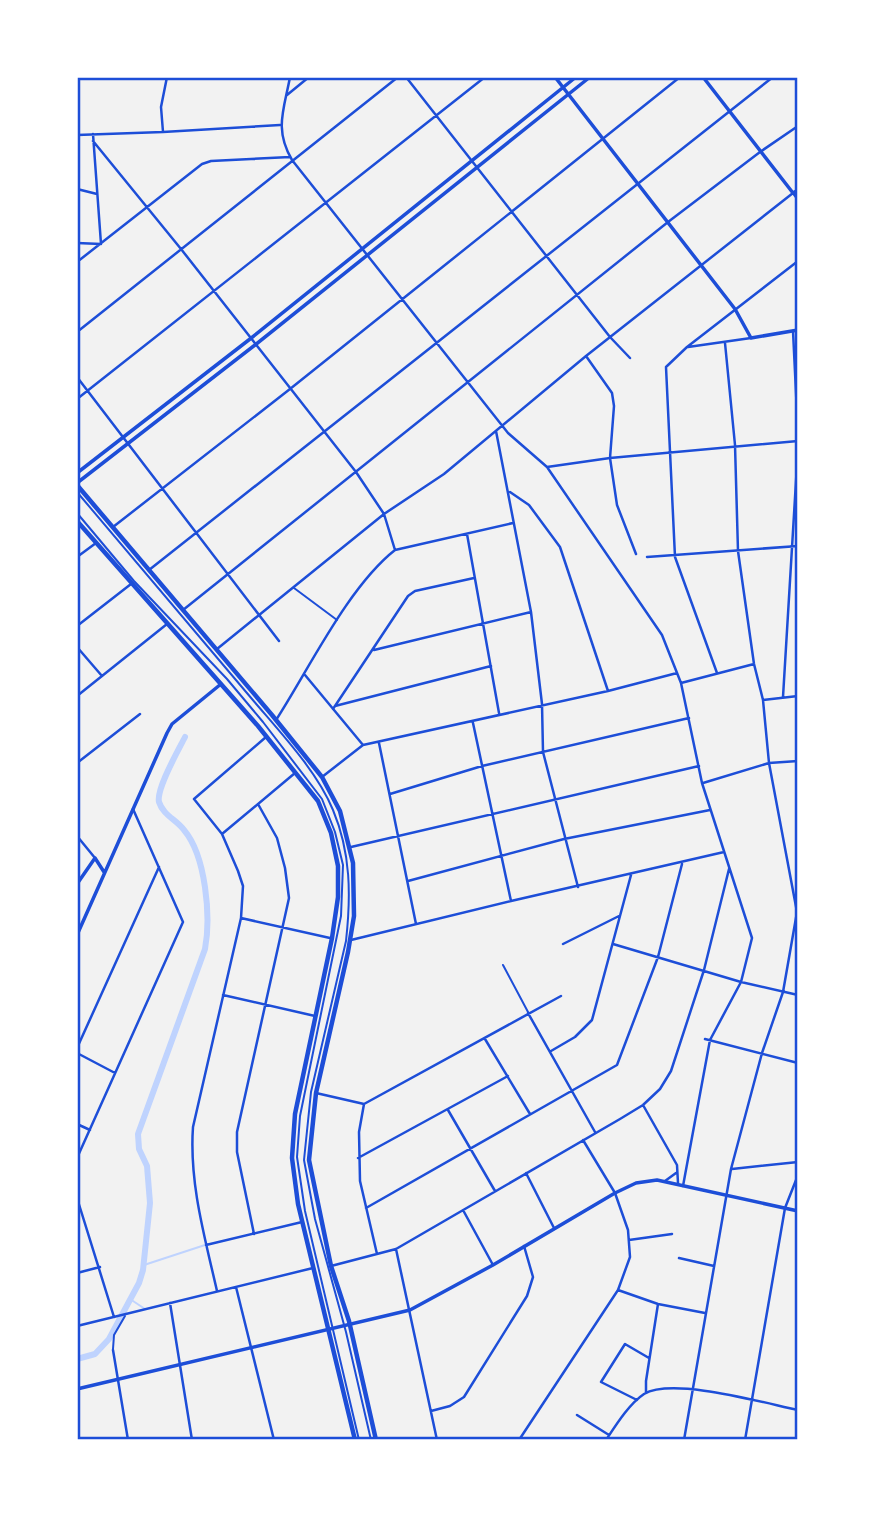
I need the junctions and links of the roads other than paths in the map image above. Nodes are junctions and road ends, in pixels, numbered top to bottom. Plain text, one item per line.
1 (90, 77) edge
2 (167, 77) edge
3 (290, 77) edge
4 (309, 77) edge
5 (398, 77) edge
6 (406, 77) edge
7 (485, 77) edge
8 (555, 77) edge
9 (576, 77) edge
10 (590, 77) edge
11 (680, 77) edge
12 (703, 77) edge
13 (773, 77) edge
14 (77, 78) edge
15 (564, 87) junction
16 (569, 94) junction
17 (287, 95) junction
18 (729, 111) junction
19 (436, 116) junction
20 (280, 125) junction
21 (798, 126) edge
22 (163, 132) junction
23 (93, 134) junction
24 (77, 135) edge
25 (603, 138) junction
26 (93, 141) junction
27 (760, 152) junction
28 (291, 159) junction
29 (472, 162) junction
30 (477, 168) junction
31 (638, 182) junction
32 (77, 189) edge
33 (798, 190) edge
34 (793, 193) junction
35 (97, 194) junction
36 (798, 200) edge
37 (325, 204) junction
38 (147, 208) junction
39 (511, 212) junction
40 (668, 222) junction
41 (77, 243) edge
42 (100, 244) junction
43 (181, 249) junction
44 (361, 250) junction
45 (366, 255) junction
46 (545, 255) junction
47 (798, 261) edge
48 (77, 262) edge
49 (702, 265) junction
50 (213, 292) junction
51 (578, 295) junction
52 (401, 300) junction
53 (736, 309) junction
54 (795, 331) edge
55 (77, 332) edge
56 (610, 337) junction
57 (751, 338) junction
58 (250, 339) junction
59 (435, 342) junction
60 (725, 343) junction
61 (255, 345) junction
62 (687, 347) junction
63 (586, 356) junction
64 (630, 358) dead end
65 (77, 377) edge
66 (467, 382) junction
67 (290, 389) junction
68 (88, 391) junction
69 (77, 399) edge
70 (503, 426) junction
71 (324, 430) junction
72 (496, 431) junction
73 (798, 434) edge
74 (123, 436) junction
75 (798, 441) edge
76 (128, 442) junction
77 (735, 445) junction
78 (798, 448) edge
79 (670, 453) junction
80 (610, 458) junction
81 (547, 467) junction
82 (77, 472) edge
83 (356, 472) junction
84 (77, 484) edge
85 (162, 487) junction
86 (77, 492) edge
87 (510, 492) junction
88 (77, 513) edge
89 (384, 514) junction
90 (77, 521) edge
91 (514, 523) junction
92 (112, 528) junction
93 (196, 532) junction
94 (467, 534) junction
95 (96, 543) junction
96 (796, 546) edge
97 (395, 550) junction
98 (738, 551) junction
99 (636, 554) dead end
100 (77, 557) edge
101 (647, 557) dead end
102 (675, 557) junction
103 (148, 570) junction
104 (228, 573) junction
105 (474, 578) junction
106 (131, 584) junction
107 (293, 587) junction
108 (183, 610) junction
109 (531, 612) junction
110 (260, 615) junction
111 (338, 620) junction
112 (167, 624) junction
113 (482, 624) junction
114 (77, 626) edge
115 (279, 641) dead end
116 (77, 647) edge
117 (217, 649) junction
118 (372, 650) junction
119 (754, 664) junction
120 (491, 666) junction
121 (677, 673) junction
122 (718, 673) junction
123 (305, 675) junction
124 (102, 676) junction
125 (222, 683) junction
126 (681, 683) junction
127 (608, 691) junction
128 (77, 696) edge
129 (798, 696) edge
130 (783, 697) junction
131 (763, 700) junction
132 (542, 704) junction
133 (334, 707) junction
134 (141, 714) dead end
135 (499, 714) junction
136 (689, 718) junction
137 (276, 720) junction
138 (473, 721) junction
139 (267, 737) junction
140 (379, 743) junction
141 (363, 745) junction
142 (542, 752) junction
143 (798, 761) edge
144 (769, 763) junction
145 (77, 764) edge
146 (699, 765) junction
147 (482, 766) junction
148 (295, 772) junction
149 (322, 777) junction
150 (702, 783) junction
151 (390, 794) junction
152 (554, 799) junction
153 (258, 804) junction
154 (133, 809) junction
155 (710, 810) junction
156 (492, 814) junction
157 (222, 834) junction
158 (398, 835) junction
159 (77, 836) edge
160 (564, 839) junction
161 (351, 846) junction
162 (724, 852) junction
163 (95, 858) junction
164 (502, 858) junction
165 (682, 864) junction
166 (159, 867) junction
167 (729, 869) junction
168 (104, 872) junction
169 (631, 875) junction
170 (408, 881) junction
171 (77, 884) edge
172 (578, 887) junction
173 (511, 901) junction
174 (798, 911) edge
175 (619, 916) junction
176 (241, 918) junction
177 (416, 924) junction
178 (284, 928) junction
179 (77, 934) edge
180 (332, 938) junction
181 (351, 940) junction
182 (563, 944) dead end
183 (613, 944) junction
184 (792, 944) junction
185 (798, 945) edge
186 (658, 957) junction
187 (503, 965) dead end
188 (704, 970) junction
189 (741, 982) junction
190 (783, 992) junction
191 (223, 995) junction
192 (798, 995) edge
193 (561, 996) dead end
194 (266, 1005) junction
195 (528, 1013) junction
196 (315, 1016) junction
197 (484, 1038) junction
198 (705, 1038) dead end
199 (710, 1040) junction
200 (77, 1050) edge
201 (551, 1051) junction
202 (762, 1053) junction
203 (798, 1063) edge
204 (115, 1073) junction
205 (508, 1076) junction
206 (572, 1090) junction
207 (316, 1093) junction
208 (364, 1104) junction
209 (643, 1105) junction
210 (448, 1110) junction
211 (530, 1114) junction
212 (77, 1124) edge
213 (90, 1130) junction
214 (595, 1132) junction
215 (583, 1139) junction
216 (471, 1148) junction
217 (77, 1158) edge
218 (358, 1158) junction
219 (798, 1162) edge
220 (731, 1169) junction
221 (678, 1171) junction
222 (526, 1173) junction
223 (798, 1175) edge
224 (664, 1181) junction
225 (677, 1185) junction
226 (683, 1186) junction
227 (495, 1191) junction
228 (615, 1193) junction
229 (726, 1197) junction
230 (77, 1198) edge
231 (366, 1208) junction
232 (785, 1208) junction
233 (463, 1210) junction
234 (798, 1211) edge
235 (303, 1222) junction
236 (554, 1228) junction
237 (254, 1234) junction
238 (673, 1234) dead end
239 (629, 1240) junction
240 (206, 1245) junction
241 (524, 1246) junction
242 (396, 1249) junction
243 (377, 1254) junction
244 (679, 1258) dead end
245 (493, 1265) junction
246 (331, 1266) junction
247 (714, 1266) junction
248 (100, 1267) junction
249 (313, 1268) junction
250 (77, 1273) edge
251 (236, 1287) junction
252 (618, 1290) junction
253 (218, 1292) junction
254 (170, 1303) junction
255 (658, 1304) junction
256 (410, 1310) junction
257 (705, 1313) junction
258 (125, 1314) junction
259 (116, 1317) junction
260 (77, 1326) edge
261 (347, 1326) junction
262 (330, 1331) junction
263 (251, 1348) junction
264 (113, 1350) joint
265 (649, 1358) junction
266 (181, 1364) junction
267 (117, 1379) junction
268 (77, 1389) edge
269 (692, 1389) junction
270 (646, 1393) junction
271 (637, 1400) junction
272 (752, 1401) junction
273 (798, 1410) edge
274 (431, 1411) junction
275 (577, 1415) dead end
276 (609, 1435) junction
277 (128, 1440) edge
278 (192, 1440) edge
279 (274, 1440) edge
280 (357, 1440) edge
281 (373, 1440) edge
282 (437, 1440) edge
283 (519, 1440) edge
284 (606, 1440) edge
285 (684, 1440) edge
286 (745, 1440) edge

1 - 14 street
2 - 22 street
3 - 17 street
4 - 17 street
5 - 28 street
6 - 19 street
7 - 19 street
8 - 15 street
9 - 15 street
10 - 16 street
11 - 25 street
12 - 18 street
13 - 18 street
15 - 16 street
15 - 29 street
16 - 25 street
16 - 30 street
17 - 20 street
18 - 27 street
18 - 31 street
19 - 29 street
19 - 37 street
20 - 22 street
20 - 28 street
21 - 27 street
22 - 23 street
23 - 24 street
23 - 26 street
25 - 31 street
25 - 39 street
26 - 35 street
26 - 38 street
27 - 34 street
27 - 40 street
28 - 37 street
28 - 38 street
28 - 43 street
29 - 30 street
29 - 44 street
30 - 39 street
30 - 45 street
31 - 40 street
31 - 46 street
32 - 35 street
33 - 34 street
34 - 36 street
34 - 49 street
35 - 42 street
37 - 44 street
37 - 50 street
38 - 42 street
38 - 43 street
39 - 46 street
39 - 52 street
40 - 49 street
40 - 51 street
41 - 42 street
42 - 48 street
43 - 50 street
43 - 55 street
44 - 45 street
44 - 58 street
45 - 52 street
45 - 61 street
46 - 51 street
46 - 59 street
47 - 53 street
49 - 53 street
49 - 56 street
50 - 58 street
50 - 68 street
51 - 56 street
51 - 66 street
52 - 59 street
52 - 67 street
53 - 57 street
53 - 62 street
54 - 57 street
54 - 73 street
56 - 63 street
56 - 64 street
57 - 60 street
58 - 61 street
58 - 74 street
59 - 66 street
59 - 71 street
60 - 62 street
60 - 77 street
61 - 67 street
61 - 76 street
62 - 79 street
63 - 70 street
63 - 80 street
65 - 68 street
66 - 70 street
66 - 83 street
67 - 71 street
67 - 85 street
68 - 69 street
68 - 74 street
70 - 72 street
70 - 81 street
71 - 83 street
71 - 93 street
72 - 87 street
72 - 89 street
74 - 76 street
74 - 82 street
75 - 77 street
76 - 84 street
76 - 85 street
77 - 79 street
77 - 98 street
78 - 96 street
79 - 80 street
79 - 102 street
80 - 81 street
80 - 99 street
81 - 121 street
83 - 89 street
83 - 104 street
84 - 92 main road
85 - 92 street
85 - 93 street
86 - 261 street
87 - 91 street
87 - 127 street
88 - 262 street
89 - 97 street
89 - 107 street
90 - 95 main road
91 - 94 street
91 - 109 street
92 - 103 main road
93 - 103 street
93 - 104 street
94 - 97 street
94 - 105 street
95 - 100 street
95 - 106 main road
96 - 98 street
96 - 130 street
97 - 111 street
98 - 102 street
98 - 119 street
101 - 102 street
102 - 122 street
103 - 108 main road
104 - 108 street
104 - 110 street
105 - 113 street
105 - 118 street
106 - 112 main road
106 - 114 street
107 - 110 street
107 - 111 street
108 - 117 main road
109 - 113 street
109 - 132 street
110 - 115 street
110 - 117 street
111 - 123 street
112 - 124 street
112 - 125 main road
113 - 118 street
113 - 120 street
116 - 124 street
117 - 137 main road
118 - 133 street
119 - 122 street
119 - 131 street
120 - 133 street
120 - 135 street
121 - 126 street
121 - 127 street
122 - 126 street
123 - 133 street
123 - 137 street
124 - 128 street
125 - 139 main road
125 - 154 street
126 - 136 street
127 - 132 street
129 - 130 street
130 - 131 street
131 - 144 street
132 - 135 street
132 - 142 street
133 - 141 street
134 - 145 street
135 - 138 street
136 - 142 street
136 - 146 street
137 - 149 main road
138 - 140 street
138 - 147 street
139 - 148 main road
139 - 157 street
140 - 141 street
140 - 151 street
141 - 149 street
142 - 147 street
142 - 152 street
143 - 144 street
144 - 150 street
144 - 174 street
146 - 150 street
146 - 152 street
147 - 151 street
147 - 156 street
148 - 153 street
148 - 180 main road
149 - 161 main road
150 - 155 street
151 - 158 street
152 - 156 street
152 - 160 street
153 - 157 street
153 - 178 street
154 - 166 street
154 - 168 street
155 - 160 street
155 - 162 street
156 - 158 street
156 - 164 street
157 - 176 street
158 - 161 street
158 - 170 street
159 - 163 street
160 - 164 street
160 - 172 street
161 - 181 main road
162 - 165 street
162 - 167 street
163 - 168 street
163 - 171 street
164 - 170 street
164 - 173 street
165 - 169 street
165 - 186 street
166 - 200 street
166 - 204 street
167 - 188 street
167 - 189 street
168 - 179 street
169 - 172 street
169 - 175 street
170 - 177 street
172 - 173 street
173 - 177 street
174 - 184 street
175 - 182 street
175 - 183 street
176 - 178 street
176 - 191 street
177 - 181 street
178 - 180 street
178 - 194 street
180 - 196 main road
181 - 207 main road
183 - 186 street
183 - 201 street
184 - 185 street
184 - 190 street
186 - 188 street
186 - 206 street
187 - 195 street
188 - 189 street
188 - 209 street
189 - 190 street
189 - 199 street
190 - 192 street
190 - 202 street
191 - 194 street
191 - 240 street
193 - 195 street
194 - 196 street
194 - 237 street
195 - 197 street
195 - 201 street
196 - 235 main road
197 - 205 street
197 - 208 street
198 - 199 street
199 - 202 street
199 - 226 street
200 - 204 street
201 - 206 street
202 - 203 street
202 - 220 street
204 - 213 street
205 - 210 street
205 - 211 street
206 - 211 street
206 - 214 street
207 - 208 street
207 - 246 main road
208 - 218 street
209 - 214 street
209 - 221 street
210 - 216 street
210 - 218 street
211 - 216 street
212 - 213 street
213 - 217 street
214 - 215 street
215 - 222 street
215 - 228 street
216 - 227 street
216 - 231 street
218 - 231 street
219 - 220 street
220 - 229 street
221 - 224 street
221 - 225 street
222 - 227 street
222 - 236 street
223 - 232 street
224 - 225 street
224 - 228 street
225 - 226 street
226 - 229 street
227 - 233 street
228 - 236 street
228 - 239 street
229 - 232 street
229 - 247 street
230 - 248 street
231 - 243 street
232 - 234 street
232 - 272 street
233 - 242 street
233 - 245 street
235 - 237 street
235 - 249 main road
236 - 241 street
237 - 240 street
238 - 239 street
239 - 252 street
240 - 253 street
241 - 245 street
241 - 274 street
242 - 243 street
242 - 256 street
243 - 246 street
244 - 247 street
245 - 256 street
246 - 261 main road
247 - 257 street
248 - 250 street
248 - 259 street
249 - 251 street
249 - 262 main road
251 - 253 street
251 - 263 street
252 - 255 street
252 - 283 street
253 - 254 street
254 - 258 street
254 - 266 street
255 - 257 street
255 - 265 street
256 - 261 street
256 - 274 street
257 - 269 street
258 - 259 street
258 - 264 street
259 - 260 street
261 - 262 street
261 - 281 main road
262 - 263 street
262 - 280 main road
263 - 266 street
263 - 279 street
264 - 267 street
265 - 270 street
265 - 271 street
266 - 267 street
266 - 278 street
267 - 268 street
267 - 277 street
269 - 270 street
269 - 272 street
269 - 285 street
270 - 271 street
271 - 276 street
272 - 273 street
272 - 286 street
274 - 282 street
275 - 276 street
276 - 284 street

